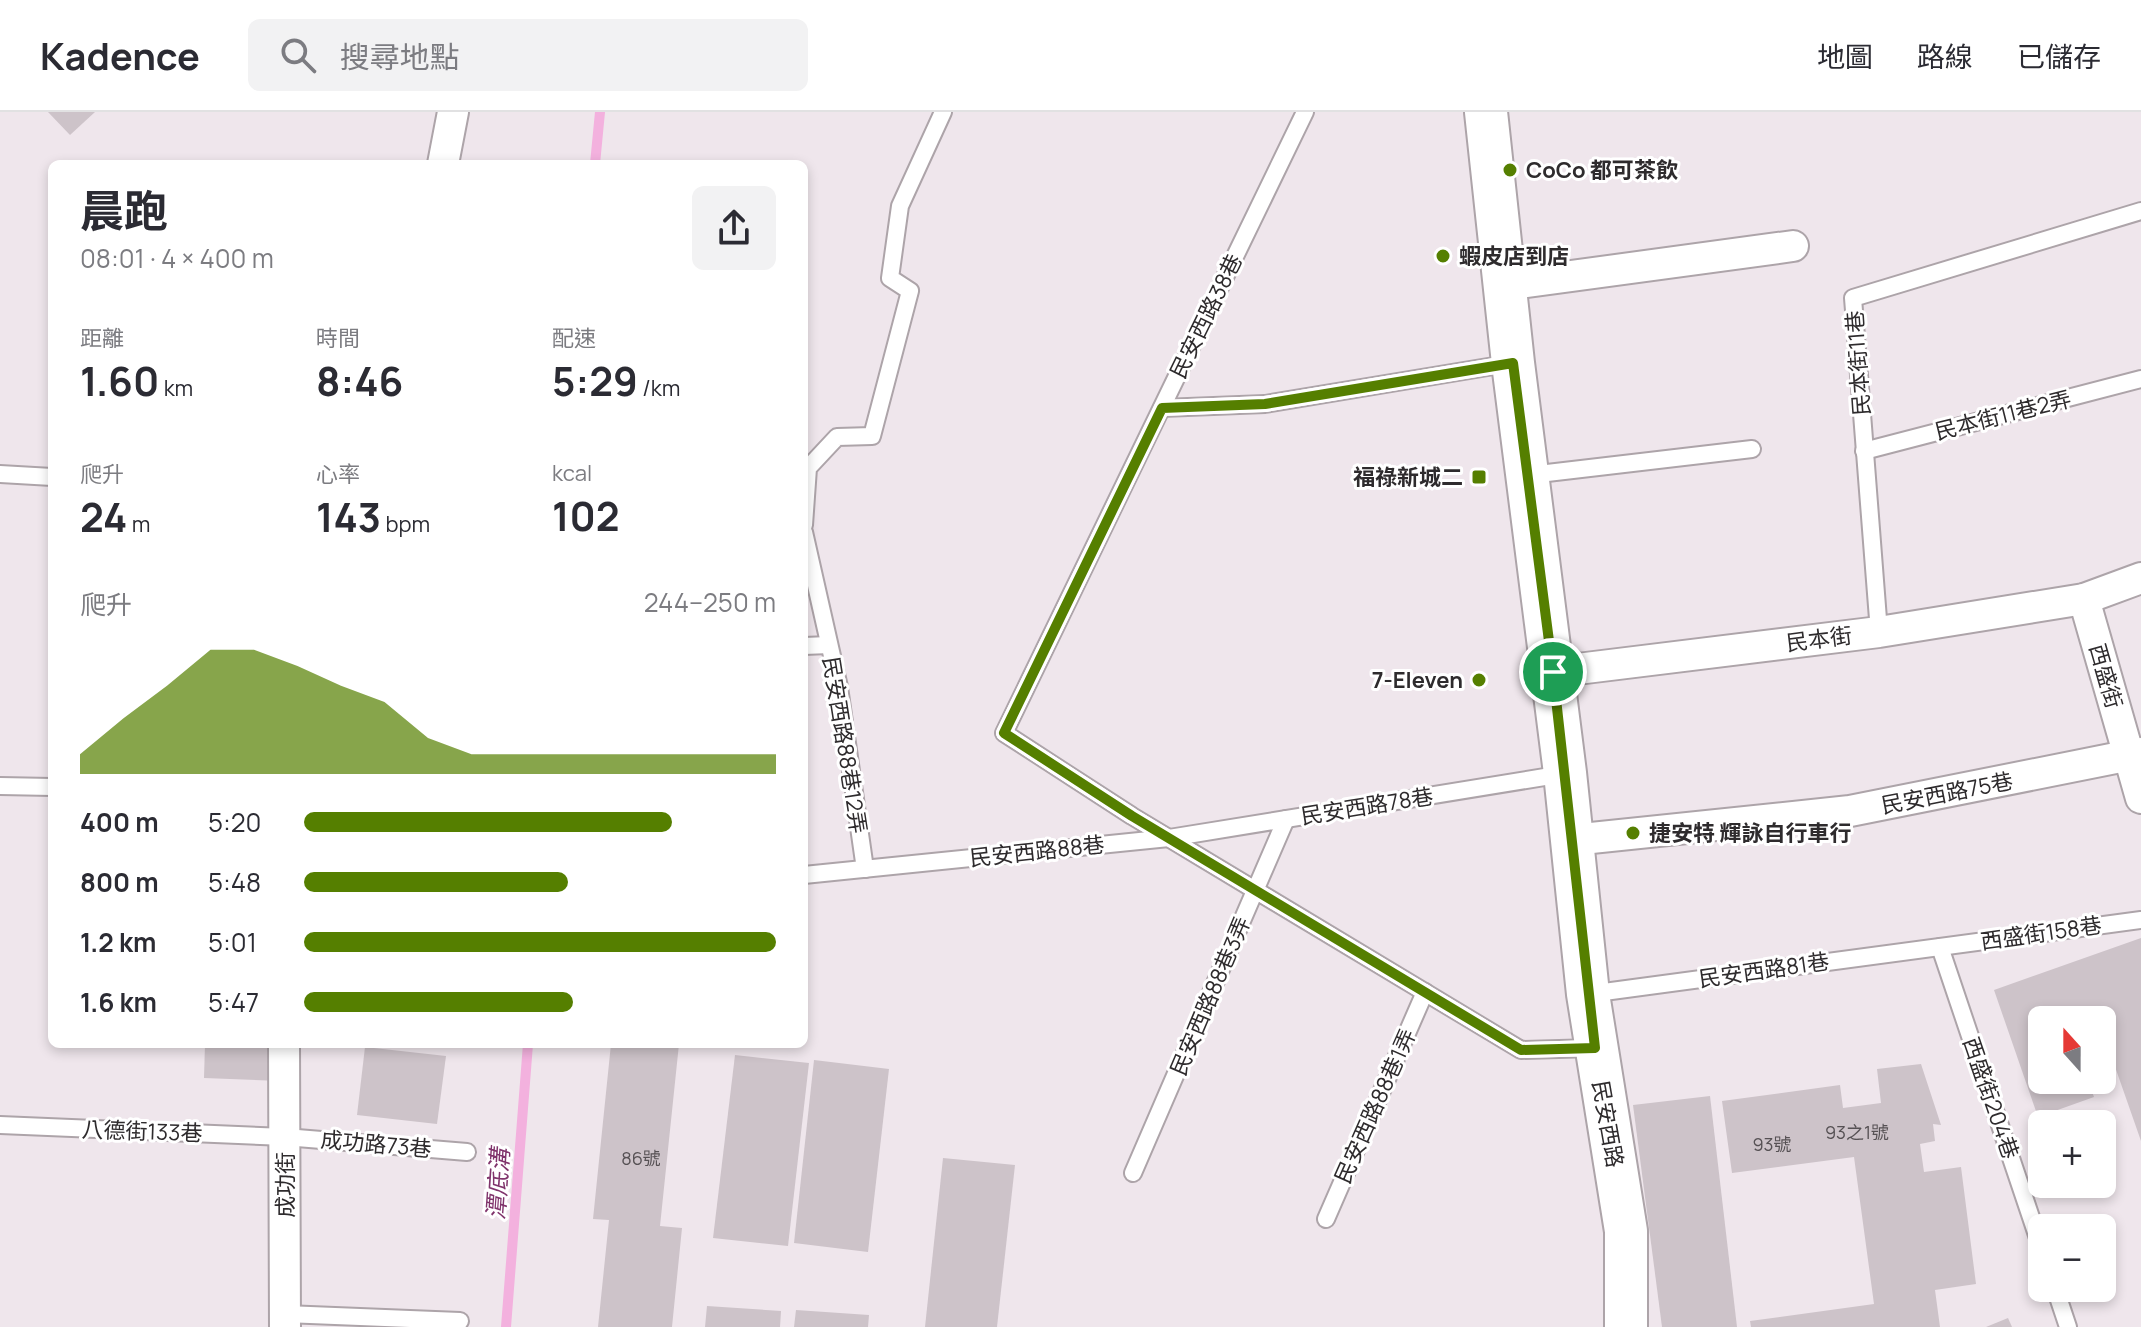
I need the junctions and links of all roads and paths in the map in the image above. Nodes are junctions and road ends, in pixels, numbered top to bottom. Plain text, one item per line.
1 (453, 112) edge
2 (943, 112) edge
3 (1305, 112) edge
4 (1486, 112) edge
5 (444, 160) edge
6 (2141, 211) edge
7 (1793, 246) dead end
8 (1505, 285) junction
9 (1513, 363) junction
10 (2141, 379) edge
11 (1162, 408) junction
12 (1752, 449) dead end
13 (1864, 451) junction
14 (808, 468) edge
15 (0, 474) edge
16 (1528, 475) junction
17 (48, 477) edge
18 (808, 550) edge
19 (2141, 578) edge
20 (2084, 599) junction
21 (1879, 632) junction
22 (829, 645) junction
23 (808, 646) edge
24 (1553, 672) junction
25 (2135, 756) edge
26 (1565, 773) junction
27 (0, 786) edge
28 (48, 787) edge
29 (2141, 798) edge
30 (1286, 819) junction
31 (1169, 838) junction
32 (1572, 840) junction
33 (865, 869) junction
34 (808, 875) edge
35 (1255, 890) junction
36 (2141, 920) edge
37 (1940, 947) junction
38 (1425, 992) junction
39 (1588, 994) junction
40 (284, 1048) edge
41 (1595, 1048) junction
42 (0, 1125) edge
43 (285, 1137) junction
44 (467, 1152) dead end
45 (1133, 1173) dead end
46 (2030, 1214) edge
47 (1326, 1219) dead end
48 (2060, 1302) edge
49 (285, 1320) edge
50 (460, 1321) dead end
51 (1626, 1327) edge
52 (2068, 1327) edge

1 - 5 street
2 - 14 lane
3 - 11 lane, 民安西路38巷
4 - 8 street, 民安西路
6 - 13 lane, 民本街11巷
7 - 8 street
8 - 9 street, 民安西路
9 - 11 lane
9 - 16 street, 民安西路
10 - 13 lane, 民本街11巷2弄
11 - 31 lane, 民安西路38巷
12 - 16 lane
13 - 21 lane, 民本街11巷
15 - 17 lane
16 - 24 street, 民安西路
18 - 22 lane
19 - 20 street, 民本街
20 - 21 street, 民本街
20 - 25 street, 西盛街
21 - 24 street, 民本街
22 - 23 lane, 民安西路88巷12弄
22 - 33 lane, 民安西路88巷12弄
24 - 26 street, 民安西路
25 - 29 street, 西盛街
25 - 32 street, 民安西路75巷
26 - 30 lane, 民安西路78巷
26 - 32 street, 民安西路
27 - 28 lane
30 - 31 lane, 民安西路78巷
30 - 35 lane, 民安西路88巷3弄
31 - 33 lane, 民安西路88巷
31 - 35 lane
32 - 39 street, 民安西路
33 - 34 lane, 民安西路88巷
35 - 38 lane
35 - 45 lane, 民安西路88巷3弄
36 - 37 lane, 西盛街158巷
37 - 39 lane, 民安西路81巷
37 - 46 lane, 西盛街204巷
38 - 41 lane
38 - 47 lane, 民安西路88巷1弄
39 - 41 street, 民安西路
40 - 43 street, 成功街
41 - 51 street, 民安西路
42 - 43 lane, 八德街133巷
43 - 44 lane, 成功路73巷
43 - 49 street, 成功街
48 - 52 lane
49 - 50 lane

